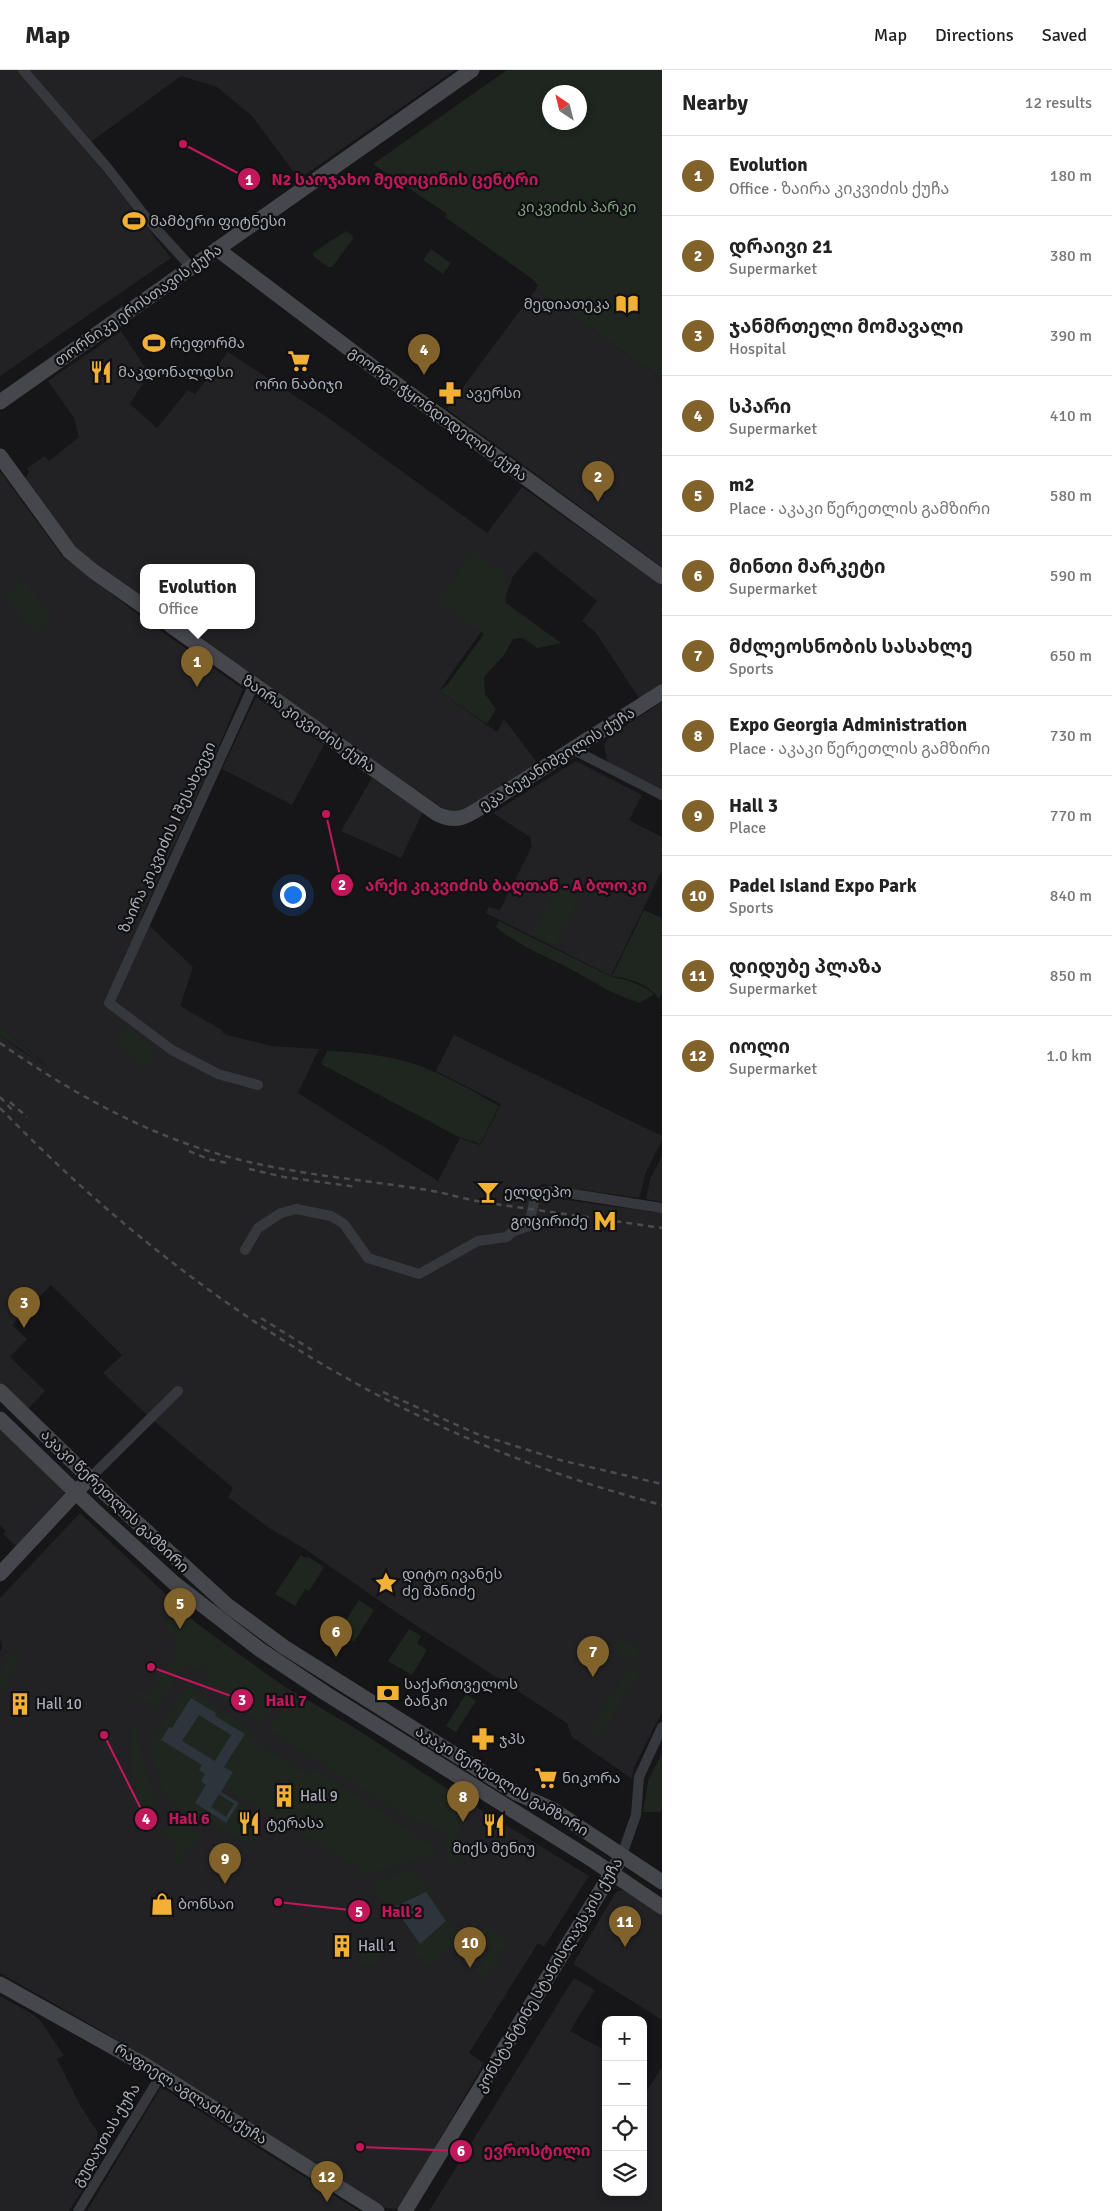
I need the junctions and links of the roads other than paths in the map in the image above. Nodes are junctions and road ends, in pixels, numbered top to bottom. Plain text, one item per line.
1 (23, 70) edge
2 (472, 70) edge
3 (217, 249) junction
4 (191, 267) junction
5 (0, 402) edge
6 (0, 456) edge
7 (662, 577) edge
8 (140, 604) edge
9 (175, 629) edge
10 (254, 684) junction
11 (662, 692) edge
12 (572, 750) junction
13 (662, 795) edge
14 (449, 820) joint
15 (258, 1085) dead end
16 (662, 1208) edge
17 (245, 1250) dead end
18 (0, 1391) edge
19 (178, 1391) dead end
20 (0, 1419) edge
21 (90, 1478) junction
22 (75, 1493) junction
23 (0, 1574) edge
24 (662, 1726) edge
25 (622, 1855) junction
26 (612, 1873) junction
27 (662, 1882) edge
28 (662, 1906) edge
29 (0, 1984) edge
30 (161, 2075) junction
31 (78, 2211) edge
32 (378, 2211) edge
33 (405, 2211) edge

1 - 4 street
2 - 3 street, თორნიკე ერისთავის ქუჩა
3 - 4 street, თორნიკე ერისთავის ქუჩა
3 - 7 street, გიორგი ჭყონდიდელის ქუჩა
4 - 5 street, თორნიკე ერისთავის ქუჩა
6 - 8 street
9 - 10 street, ზაირა კიკვიძის ქუჩა
10 - 14 street, ზაირა კიკვიძის ქუჩა
10 - 15 street, ზაირა კიკვიძის I შესახვევი
11 - 12 street, ეკა ბეჟანიშვილის ქუჩა
12 - 13 street
12 - 14 street, ეკა ბეჟანიშვილის ქუჩა
16 - 17 street
18 - 21 street, აკაკი წერეთლის გამზირი
19 - 21 street
20 - 22 street, აკაკი წერეთლის გამზირი
21 - 22 street
21 - 25 street, აკაკი წერეთლის გამზირი
22 - 23 street
22 - 26 street, აკაკი წერეთლის გამზირი
24 - 25 street, კონსტანტინე სტანისლავსკის ქუჩა
25 - 26 street, კონსტანტინე სტანისლავსკის ქუჩა
25 - 27 street, აკაკი წერეთლის გამზირი
26 - 28 street, აკაკი წერეთლის გამზირი
26 - 33 street, კონსტანტინე სტანისლავსკის ქუჩა
29 - 30 street, რაფიელ აგლაძის ქუჩა
30 - 31 street, გუდაუთას ქუჩა
30 - 32 street, რაფიელ აგლაძის ქუჩა

